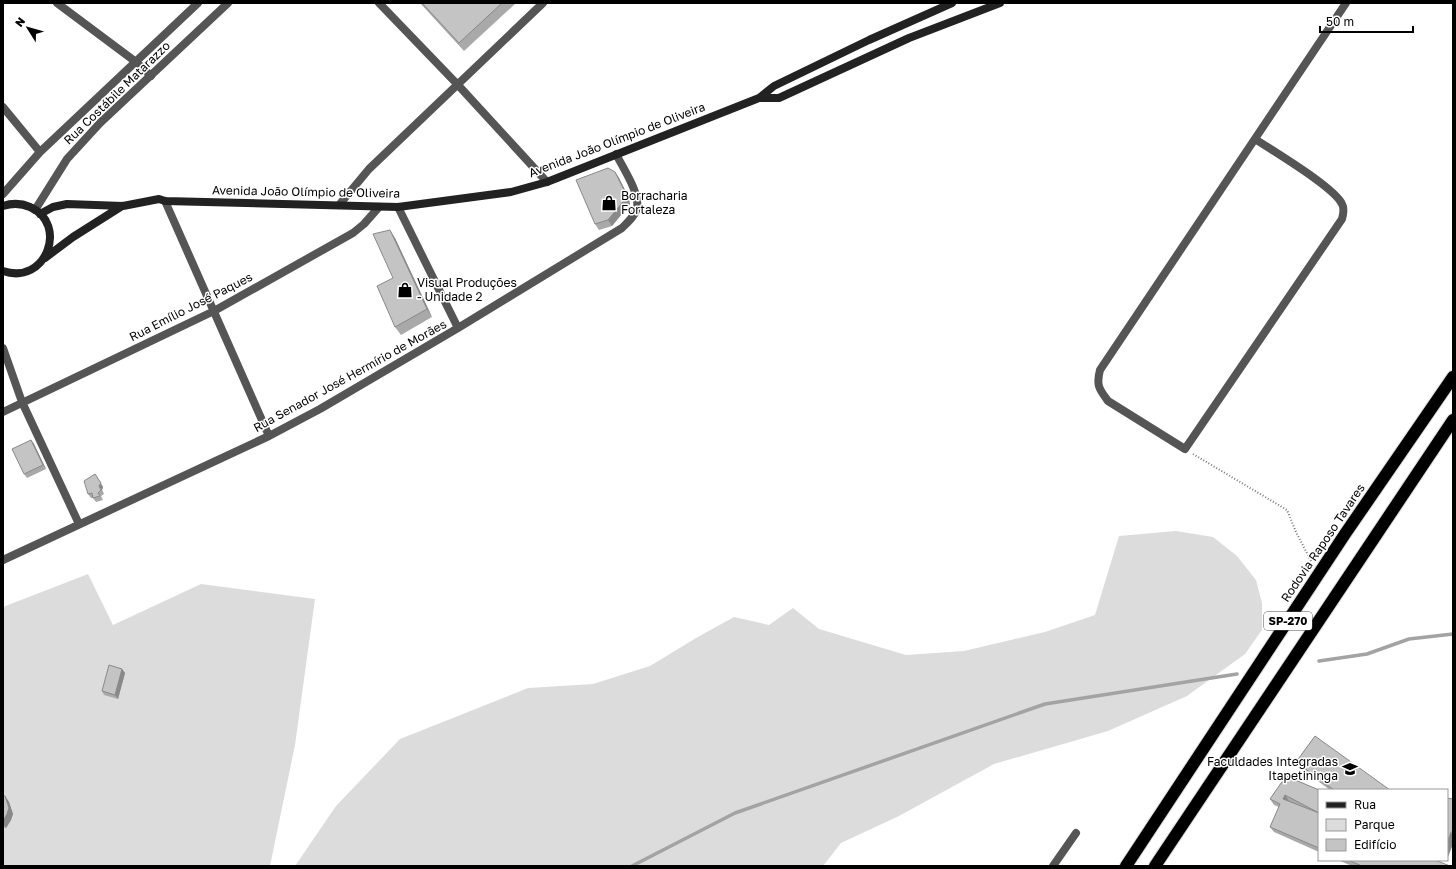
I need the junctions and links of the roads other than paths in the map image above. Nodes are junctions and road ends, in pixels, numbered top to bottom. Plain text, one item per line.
1 (58, 3) edge
2 (198, 3) edge
3 (228, 3) edge
4 (378, 3) edge
5 (543, 3) edge
6 (952, 3) edge
7 (1000, 3) edge
8 (1346, 3) edge
9 (136, 62) junction
10 (151, 76) junction
11 (458, 85) junction
12 (759, 98) junction
13 (3, 107) edge
14 (1255, 139) junction
15 (40, 152) junction
16 (616, 154) junction
17 (548, 182) junction
18 (3, 194) edge
19 (165, 201) junction
20 (340, 205) junction
21 (3, 206) edge
22 (122, 206) junction
23 (379, 206) junction
24 (398, 207) junction
25 (37, 212) junction
26 (45, 258) junction
27 (3, 271) edge
28 (22, 274) junction
29 (3, 279) edge
30 (214, 311) junction
31 (458, 328) junction
32 (3, 348) edge
33 (1451, 379) edge
34 (22, 402) junction
35 (3, 412) edge
36 (1453, 420) edge
37 (269, 436) junction
38 (79, 524) junction
39 (3, 560) edge
40 (1076, 833) dead end
41 (1053, 866) edge
42 (1126, 866) edge
43 (1155, 866) edge

1 - 9 street
2 - 9 street, Rua Costábile Matarazzo
3 - 10 street, Rua Costábile Matarazzo
4 - 11 street
5 - 11 street
6 - 12 main road, Avenida João Olímpio de Oliveira
7 - 12 main road, Avenida João Olímpio de Oliveira
8 - 14 street
9 - 10 street
9 - 15 street, Rua Costábile Matarazzo
10 - 25 street, Rua Costábile Matarazzo
11 - 17 street
11 - 20 street
12 - 16 main road, Avenida João Olímpio de Oliveira
13 - 15 street
14 - 14 street
15 - 18 street, Rua Costábile Matarazzo
16 - 17 main road, Avenida João Olímpio de Oliveira
16 - 31 street, Rua Senador José Hermírio de Morães
17 - 24 main road, Avenida João Olímpio de Oliveira
19 - 20 main road, Avenida João Olímpio de Oliveira
19 - 22 main road, Avenida João Olímpio de Oliveira
19 - 30 street
20 - 23 main road, Avenida João Olímpio de Oliveira
21 - 25 main road
22 - 25 main road, Avenida João Olímpio de Oliveira
22 - 26 main road, Avenida João Olímpio de Oliveira
23 - 24 main road, Avenida João Olímpio de Oliveira
23 - 30 street, Rua Emílio José Paques
24 - 31 street
25 - 26 main road
26 - 28 main road, Avenida João Olímpio de Oliveira
27 - 28 main road
28 - 29 main road
30 - 34 street, Rua Emílio José Paques
30 - 37 street
31 - 37 street, Rua Senador José Hermírio de Morães
32 - 34 street
33 - 42 highway, Rodovia Raposo Tavares / SP-270
34 - 35 street, Rua Emílio José Paques
34 - 38 street
36 - 43 highway, SP-270
37 - 38 street, Rua Senador José Hermírio de Morães
38 - 39 street, Rua Senador José Hermírio de Morães
40 - 41 street

